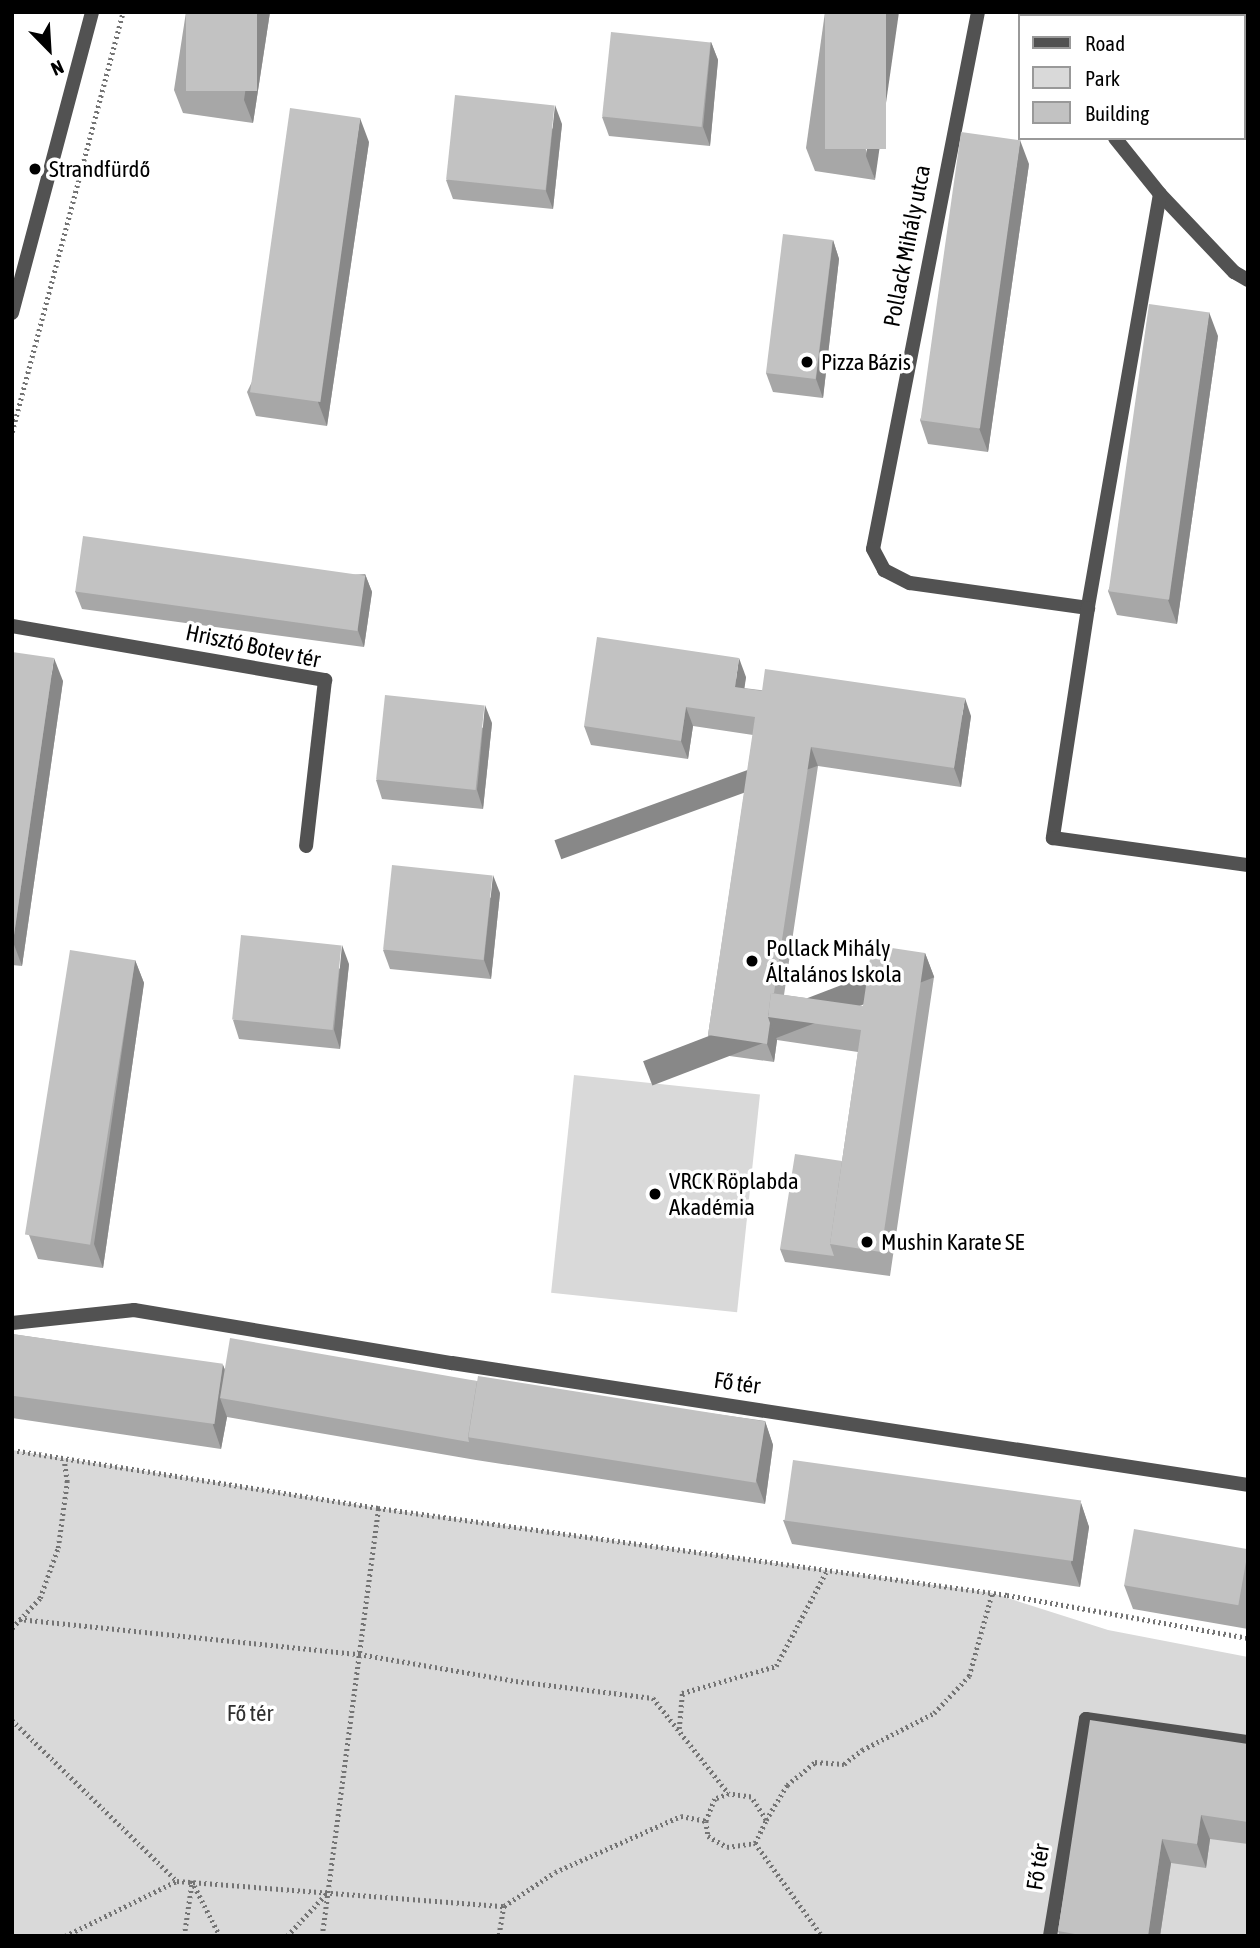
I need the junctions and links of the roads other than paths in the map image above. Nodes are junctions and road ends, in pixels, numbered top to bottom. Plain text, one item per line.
1 (92, 12) edge
2 (978, 12) edge
3 (1117, 140) edge
4 (1160, 194) junction
5 (1248, 280) edge
6 (12, 313) edge
7 (1088, 608) junction
8 (12, 625) edge
9 (306, 846) dead end
10 (1248, 865) edge
11 (12, 1322) edge
12 (1248, 1485) edge
13 (1248, 1742) edge
14 (1050, 1936) edge

1 - 6 street
2 - 7 street, Pollack Mihály utca
3 - 4 street
4 - 5 street
4 - 7 street
7 - 10 street
8 - 9 street, Hrisztó Botev tér
11 - 12 street, Fő tér
13 - 14 street, Fő tér

